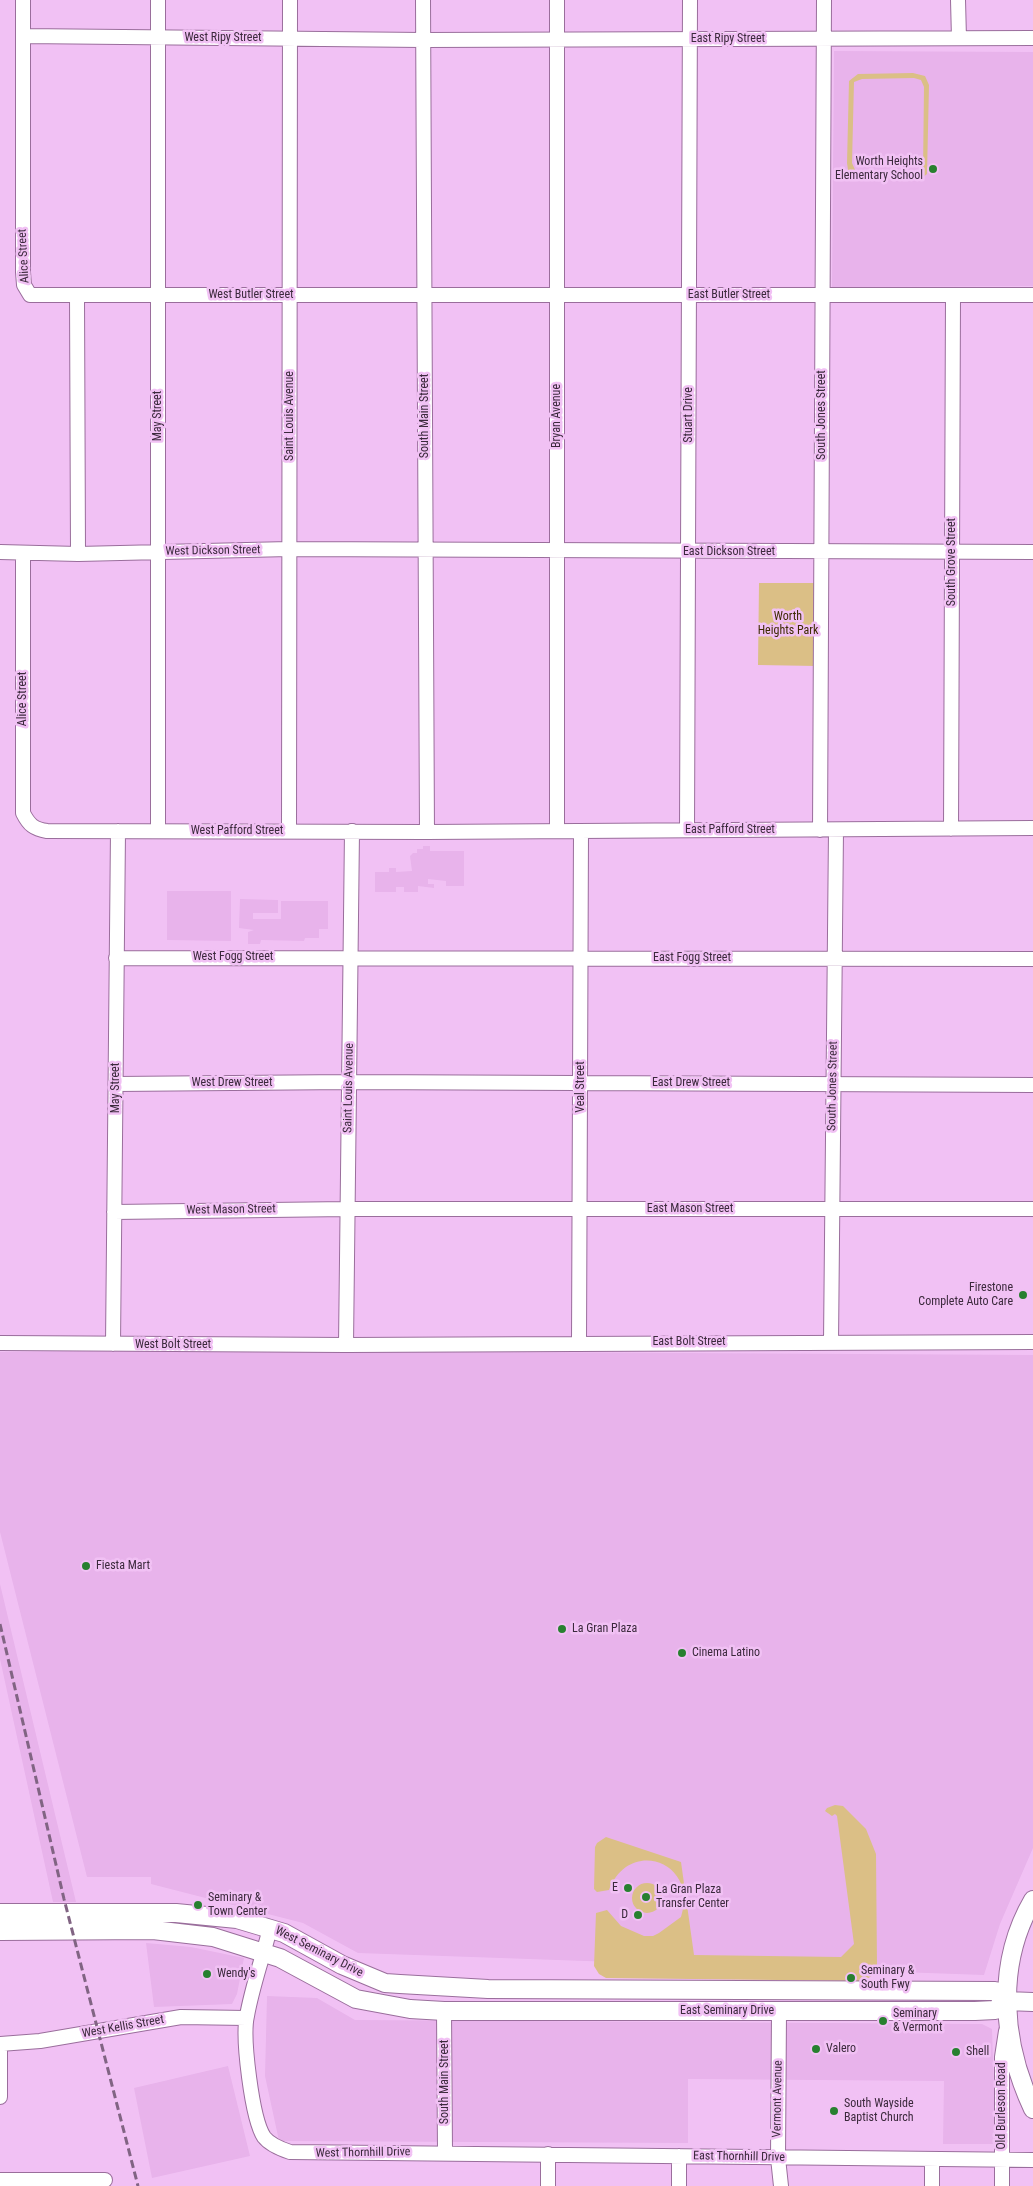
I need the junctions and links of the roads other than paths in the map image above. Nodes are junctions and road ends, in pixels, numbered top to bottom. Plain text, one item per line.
1 (24, 0) edge
2 (158, 0) edge
3 (290, 0) edge
4 (423, 0) edge
5 (557, 0) edge
6 (690, 0) edge
7 (824, 0) edge
8 (958, 0) edge
9 (23, 36) junction
10 (158, 38) junction
11 (290, 38) junction
12 (959, 38) junction
13 (1033, 38) edge
14 (557, 39) junction
15 (690, 39) junction
16 (824, 39) junction
17 (423, 40) junction
18 (77, 295) junction
19 (158, 295) junction
20 (290, 295) junction
21 (425, 295) junction
22 (557, 295) junction
23 (689, 295) junction
24 (823, 295) junction
25 (954, 295) junction
26 (1033, 295) edge
27 (290, 549) junction
28 (426, 551) junction
29 (558, 551) junction
30 (0, 552) edge
31 (688, 552) junction
32 (821, 552) junction
33 (952, 552) junction
34 (1033, 552) edge
35 (24, 553) junction
36 (158, 553) junction
37 (78, 554) junction
38 (1033, 828) edge
39 (951, 829) junction
40 (687, 830) junction
41 (820, 830) junction
42 (836, 830) junction
43 (47, 831) joint
44 (118, 831) junction
45 (158, 831) junction
46 (289, 831) junction
47 (352, 831) junction
48 (557, 831) junction
49 (581, 831) junction
50 (428, 832) junction
51 (350, 957) junction
52 (116, 958) junction
53 (581, 958) junction
54 (835, 959) junction
55 (1033, 959) edge
56 (349, 1082) junction
57 (581, 1083) junction
58 (116, 1084) junction
59 (833, 1084) junction
60 (1033, 1085) edge
61 (348, 1209) junction
62 (580, 1209) junction
63 (832, 1209) junction
64 (1033, 1209) edge
65 (114, 1212) junction
66 (831, 1342) junction
67 (1033, 1342) edge
68 (0, 1343) edge
69 (579, 1343) junction
70 (114, 1344) junction
71 (346, 1345) junction
72 (1033, 1900) edge
73 (0, 1913) edge
74 (270, 1928) junction
75 (0, 1931) edge
76 (264, 1952) junction
77 (584, 1988) junction
78 (488, 1989) junction
79 (883, 1990) junction
80 (1006, 2001) junction
81 (1033, 2002) edge
82 (524, 2010) junction
83 (444, 2011) junction
84 (661, 2011) junction
85 (779, 2012) junction
86 (812, 2012) junction
87 (246, 2018) junction
88 (1007, 2025) junction
89 (0, 2044) edge
90 (0, 2097) edge
91 (1033, 2109) edge
92 (445, 2152) junction
93 (548, 2154) junction
94 (679, 2156) junction
95 (778, 2158) junction
96 (932, 2159) junction
97 (1002, 2160) junction
98 (1033, 2160) edge
99 (0, 2180) edge
100 (105, 2180) dead end
101 (548, 2186) edge
102 (679, 2186) edge
103 (781, 2186) edge
104 (932, 2186) edge
105 (1002, 2186) edge

1 - 9 street, Alice Street
2 - 10 street, May Street
3 - 11 street, Saint Louis Avenue
4 - 17 street, South Main Street
5 - 14 street, Bryan Avenue
6 - 15 street, Stuart Drive
7 - 16 street, South Jones Street
8 - 12 street
9 - 10 street, West Ripy Street
9 - 18 street, Alice Street
10 - 11 street, West Ripy Street
10 - 19 street, May Street
11 - 17 street, West Ripy Street
11 - 20 street, Saint Louis Avenue
12 - 13 street, East Ripy Street
12 - 16 street, East Ripy Street
14 - 15 street, East Ripy Street
14 - 17 street, East Ripy Street
14 - 22 street, Bryan Avenue
15 - 16 street, East Ripy Street
15 - 23 street, Stuart Drive
16 - 24 street, South Jones Street
17 - 21 street, South Main Street
18 - 19 street, West Butler Street
18 - 37 street
19 - 20 street, West Butler Street
19 - 36 street, May Street
20 - 21 street, West Butler Street
20 - 27 street, Saint Louis Avenue
21 - 22 street, East Butler Street
21 - 28 street, South Main Street
22 - 23 street, East Butler Street
22 - 29 street, Bryan Avenue
23 - 24 street, East Butler Street
23 - 31 street, Stuart Drive
24 - 25 street, East Butler Street
24 - 32 street, South Jones Street
25 - 26 street, East Butler Street
25 - 33 street, South Grove Street
27 - 28 street, West Dickson Street
27 - 36 street, West Dickson Street
27 - 46 street, Saint Louis Avenue
28 - 29 street, East Dickson Street
28 - 50 street, South Main Street
29 - 31 street, East Dickson Street
29 - 48 street, Bryan Avenue
30 - 35 street, West Dickson Street
31 - 32 street, East Dickson Street
31 - 40 street, Stuart Drive
32 - 33 street, East Dickson Street
32 - 41 street, South Jones Street
33 - 34 street, East Dickson Street
33 - 39 street, South Grove Street
35 - 37 street, West Dickson Street
35 - 43 street, Alice Street
36 - 37 street, West Dickson Street
36 - 45 street, May Street
38 - 39 street, East Pafford Street
39 - 42 street, East Pafford Street
40 - 41 street, East Pafford Street
40 - 49 street, East Pafford Street
41 - 42 street, East Pafford Street
42 - 54 street, South Jones Street
43 - 44 street, West Pafford Street
44 - 45 street, West Pafford Street
44 - 52 street, May Street
45 - 46 street, West Pafford Street
46 - 47 street, West Pafford Street
47 - 50 street, West Pafford Street
47 - 51 street, Saint Louis Avenue
48 - 49 street, East Pafford Street
48 - 50 street, East Pafford Street
49 - 53 street, Veal Street
51 - 52 street, West Fogg Street
51 - 53 street, East Fogg Street
51 - 56 street, Saint Louis Avenue
52 - 58 street, May Street
53 - 54 street, East Fogg Street
53 - 57 street, Veal Street
54 - 55 street, East Fogg Street
54 - 59 street, South Jones Street
56 - 57 street, East Drew Street
56 - 58 street, West Drew Street
56 - 61 street, Saint Louis Avenue
57 - 59 street, East Drew Street
57 - 62 street, Veal Street
58 - 65 street, May Street
59 - 60 street, East Drew Street
59 - 63 street, South Jones Street
61 - 62 street, East Mason Street
61 - 65 street, West Mason Street
61 - 71 street, Saint Louis Avenue
62 - 63 street, East Mason Street
62 - 69 street, Veal Street
63 - 64 street, East Mason Street
63 - 66 street, South Jones Street
65 - 70 street, May Street
66 - 67 street, East Bolt Street
66 - 69 street, East Bolt Street
68 - 70 street, West Bolt Street
69 - 71 street, East Bolt Street
70 - 71 street, West Bolt Street
72 - 80 main road
73 - 74 main road, West Seminary Drive
74 - 76 street
74 - 78 main road, West Seminary Drive
75 - 76 main road, West Seminary Drive
76 - 83 main road, West Seminary Drive
76 - 87 street
77 - 78 main road, East Seminary Drive
77 - 79 main road, East Seminary Drive
77 - 82 main road
77 - 84 main road
78 - 83 main road
79 - 80 main road, East Seminary Drive
79 - 86 main road
80 - 81 main road, East Seminary Drive
80 - 86 main road, East Seminary Drive
80 - 88 main road
82 - 83 main road, East Seminary Drive
82 - 84 main road, East Seminary Drive
83 - 92 street, South Main Street
84 - 85 main road, East Seminary Drive
85 - 86 main road, East Seminary Drive
85 - 95 street, Vermont Avenue
87 - 89 street, West Kellis Street
87 - 92 street, West Thornhill Drive
88 - 91 main road
88 - 97 street, Old Burleson Road
89 - 90 street
92 - 93 street, East Thornhill Drive
93 - 94 street, East Thornhill Drive
93 - 101 street
94 - 95 street, East Thornhill Drive
94 - 102 street
95 - 96 street, East Thornhill Drive
95 - 103 street, Vermont Avenue
96 - 97 street, East Thornhill Drive
96 - 104 street
97 - 98 street, East Thornhill Drive
97 - 105 street, Old Burleson Road
99 - 100 street

